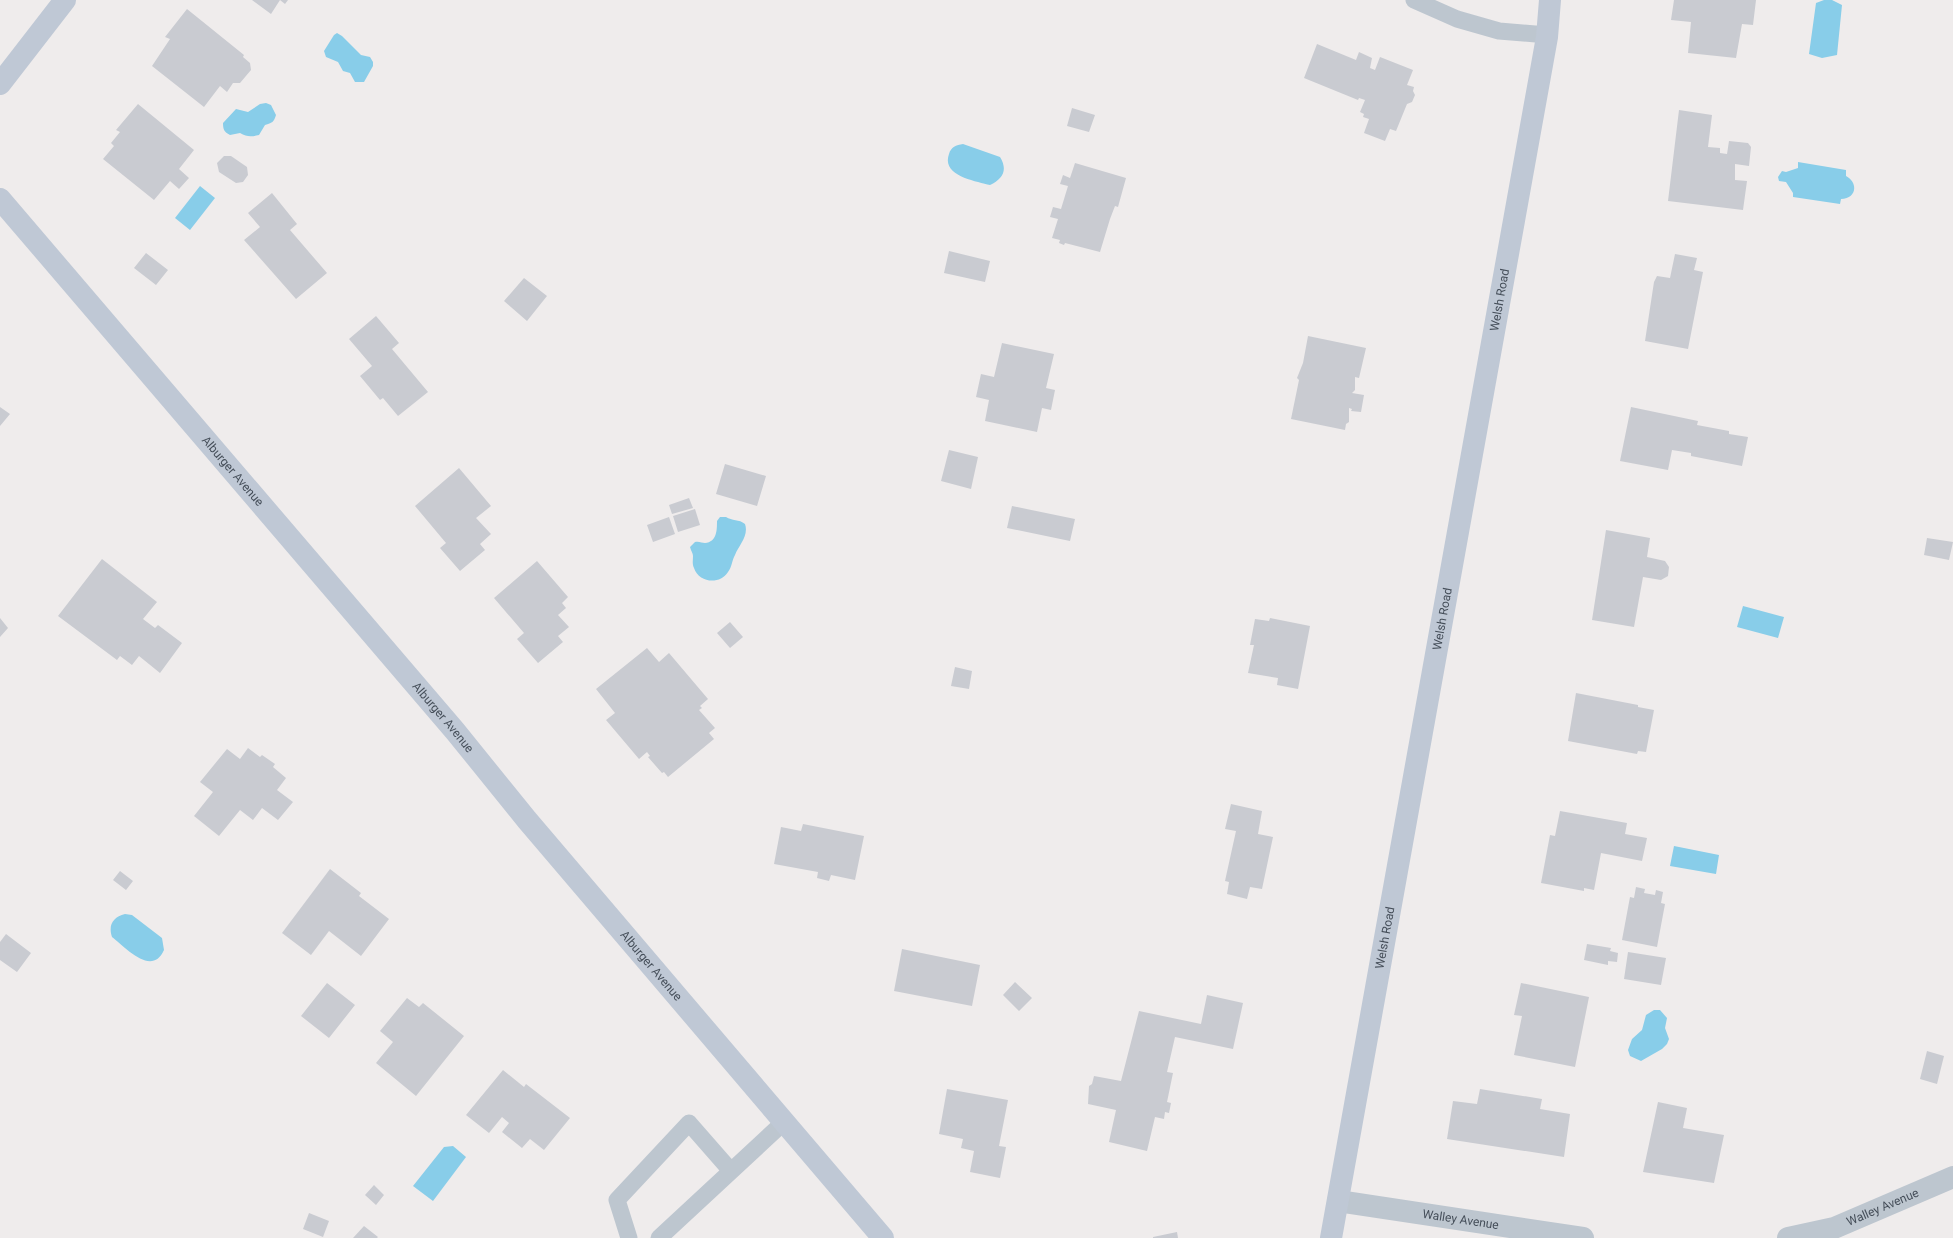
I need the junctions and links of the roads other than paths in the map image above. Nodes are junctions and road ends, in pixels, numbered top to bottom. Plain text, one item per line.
1 (65, 0) edge
2 (1414, 0) edge
3 (1550, 0) edge
4 (1547, 35) junction
5 (0, 84) edge
6 (0, 199) edge
7 (784, 1122) junction
8 (731, 1171) junction
9 (1953, 1178) edge
10 (1338, 1201) junction
11 (629, 1238) edge
12 (659, 1238) edge
13 (883, 1238) edge
14 (1331, 1238) edge
15 (1583, 1238) edge
16 (1788, 1238) edge

1 - 5 main road
2 - 4 lane
3 - 4 main road, Welsh Road
4 - 10 main road, Welsh Road
6 - 7 main road, Alburger Avenue
7 - 8 lane
7 - 13 main road, Alburger Avenue
8 - 11 lane
8 - 12 lane
9 - 16 street, Walley Avenue
10 - 14 main road, Welsh Road
10 - 15 street, Walley Avenue

